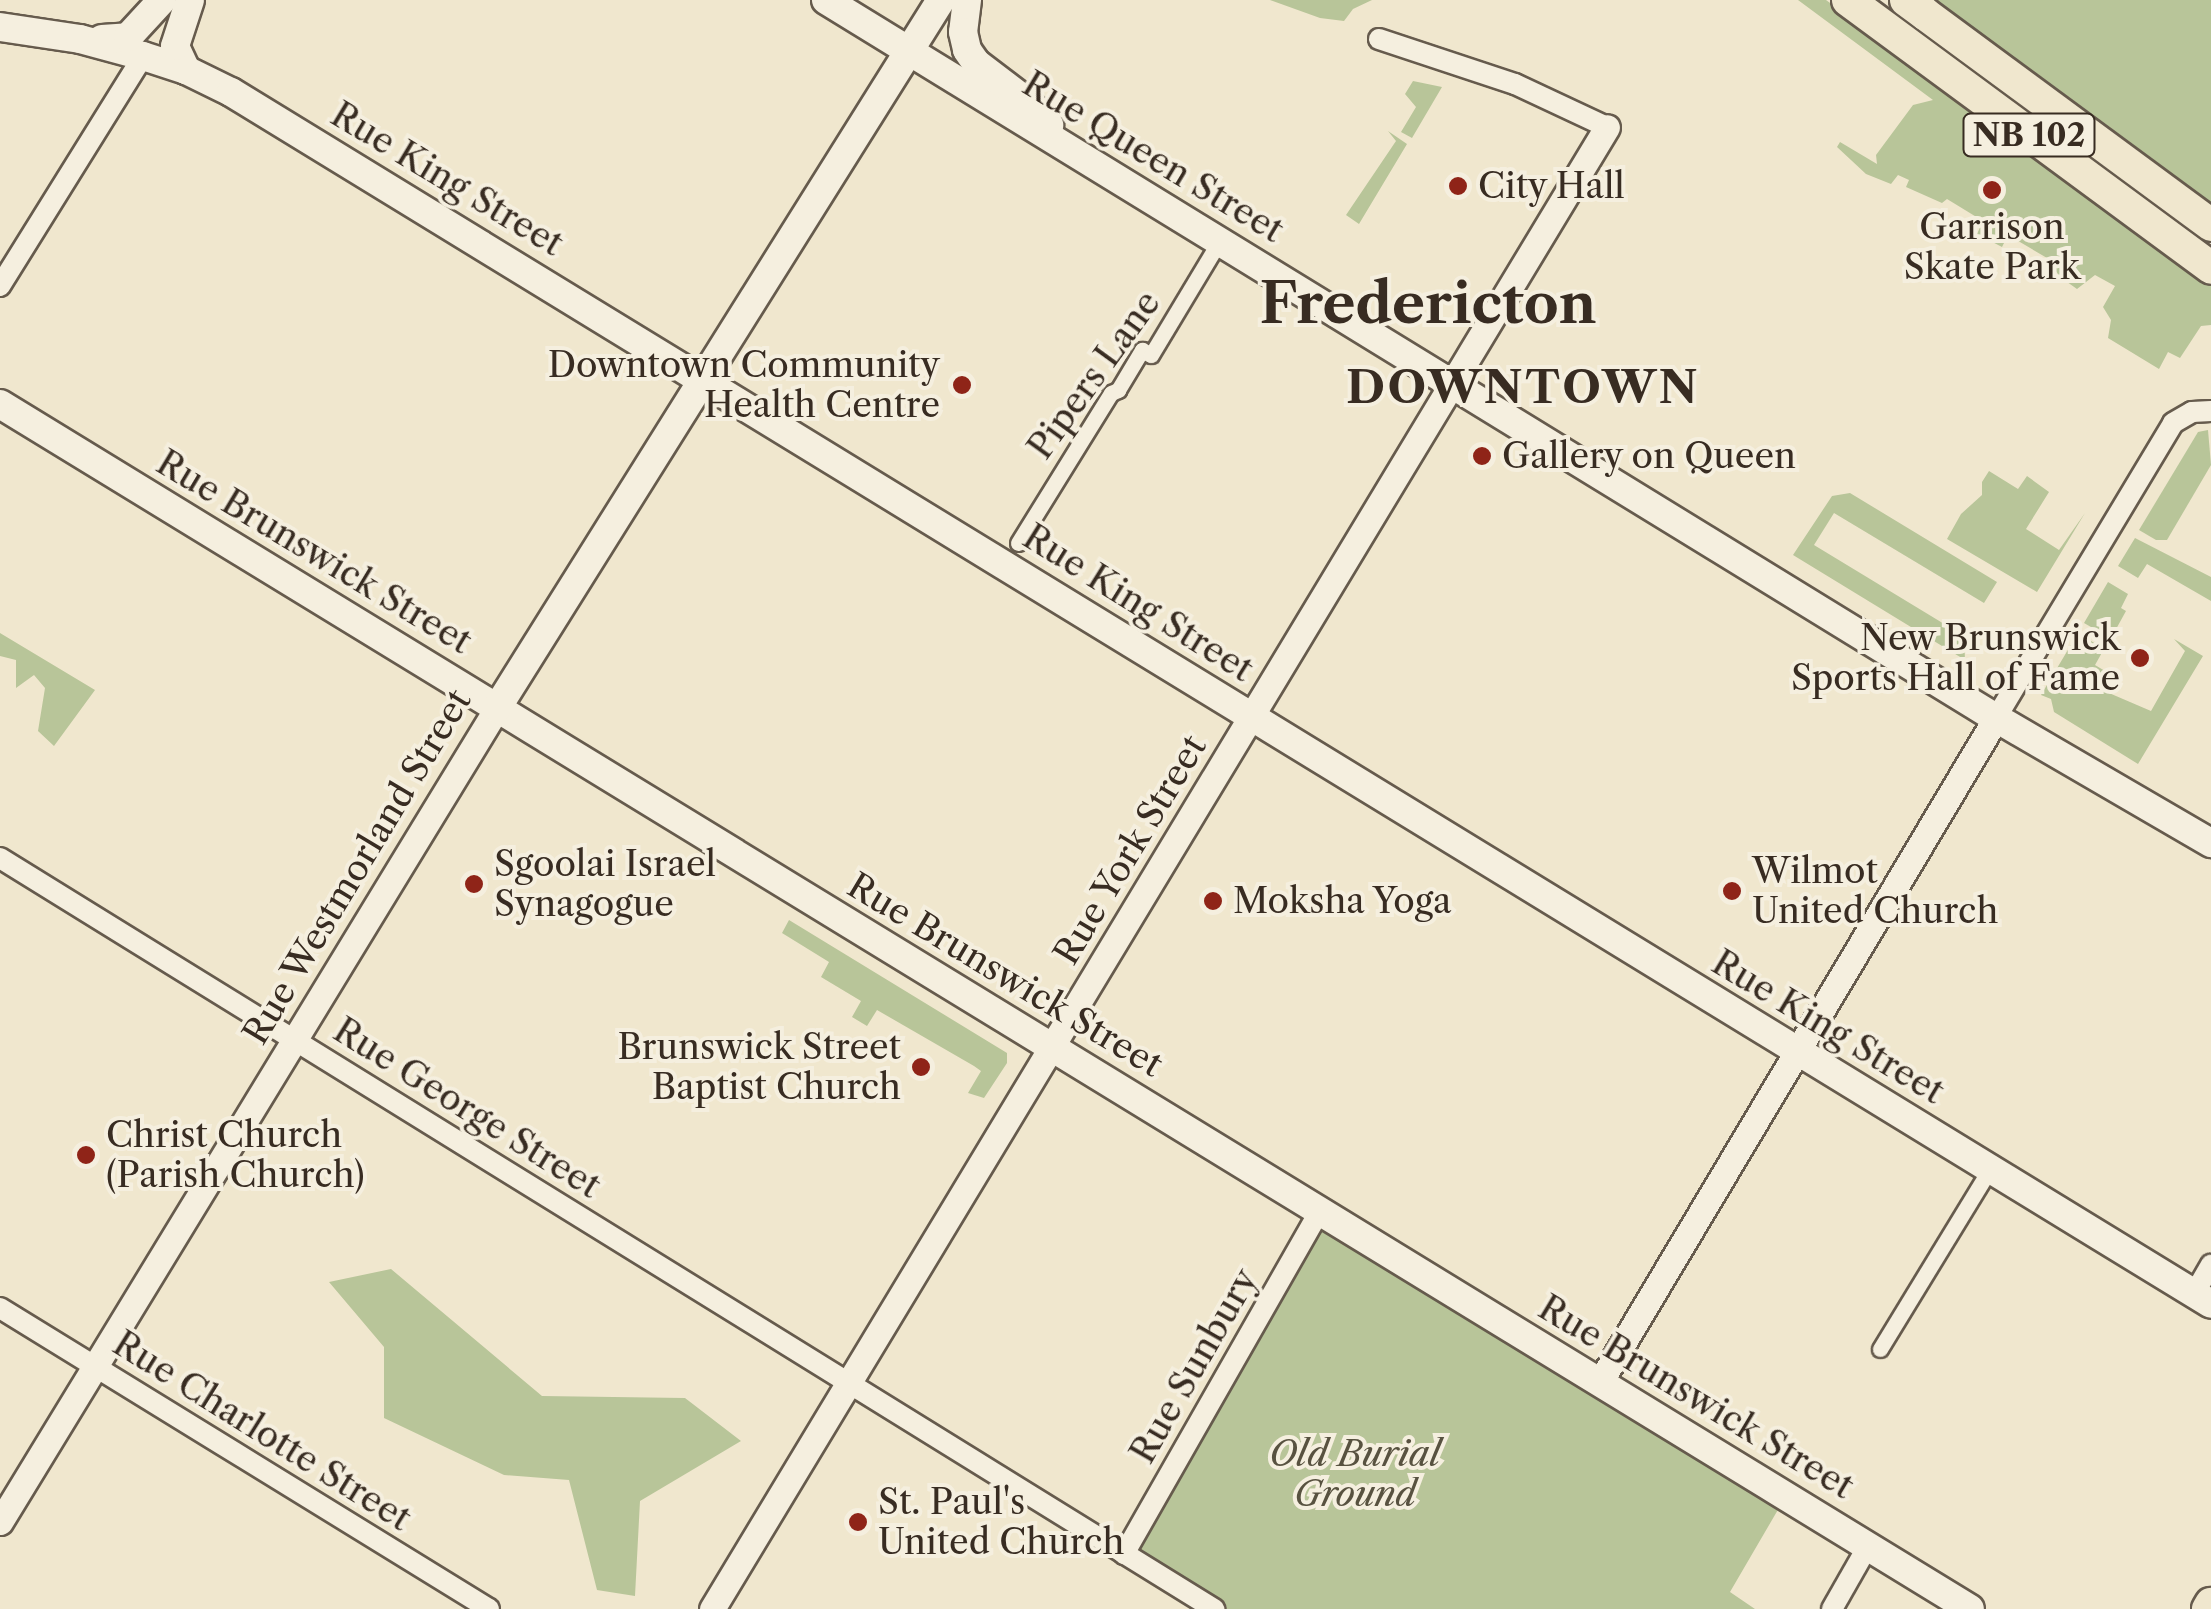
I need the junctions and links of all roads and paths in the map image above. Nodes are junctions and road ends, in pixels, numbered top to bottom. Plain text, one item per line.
1 (190, 0) edge
2 (826, 0) edge
3 (942, 0) edge
4 (967, 0) edge
5 (1848, 0) edge
6 (1914, 5) edge
7 (156, 9) edge
8 (0, 27) edge
9 (75, 38) junction
10 (1380, 39) dead end
11 (911, 52) junction
12 (143, 56) junction
13 (186, 70) junction
14 (1607, 128) joint
15 (1060, 144) junction
16 (2211, 225) edge
17 (1220, 242) junction
18 (2211, 268) edge
19 (0, 286) edge
20 (704, 380) junction
21 (1452, 384) junction
22 (0, 404) edge
23 (2211, 411) edge
24 (1018, 543) dead end
25 (497, 708) junction
26 (1250, 718) junction
27 (1996, 718) junction
28 (2211, 843) edge
29 (0, 858) edge
30 (296, 1041) junction
31 (1052, 1047) junction
32 (1797, 1051) junction
33 (1990, 1170) junction
34 (1320, 1211) junction
35 (2211, 1264) edge
36 (2202, 1299) edge
37 (0, 1308) edge
38 (1880, 1350) dead end
39 (96, 1366) junction
40 (849, 1382) junction
41 (1600, 1382) junction
42 (0, 1522) edge
43 (1868, 1546) junction
44 (1124, 1554) junction
45 (489, 1609) edge
46 (712, 1609) edge
47 (1214, 1609) edge
48 (1832, 1609) edge
49 (1970, 1609) edge

1 - 13 main road
2 - 11 main road, Rue Queen Street
3 - 11 main road, Rue Westmorland Street
4 - 15 main road
5 - 18 main road, NB 102
6 - 16 main road, NB 102
7 - 9 main road
7 - 12 main road
8 - 9 main road, Rue King Street
9 - 12 main road, Rue King Street
10 - 14 street
11 - 15 main road, Rue Queen Street
11 - 20 main road, Rue Westmorland Street
12 - 13 main road, Rue King Street
12 - 19 street
13 - 20 main road, Rue King Street
14 - 21 street, Rue York Street
15 - 17 main road, Rue Queen Street
17 - 21 main road, Rue Queen Street
17 - 24 street, Pipers Lane
20 - 25 main road, Rue Westmorland Street
20 - 26 main road, Rue King Street
21 - 26 street, Rue York Street
21 - 27 main road, Rue Queen Street
22 - 25 main road, Rue Brunswick Street
23 - 27 street
25 - 30 street, Rue Westmorland Street
25 - 31 main road, Rue Brunswick Street
26 - 31 street, Rue York Street
26 - 32 main road, Rue King Street
27 - 28 main road, Rue Queen Street
27 - 32 street
29 - 30 street, Rue George Street
30 - 39 street, Rue Westmorland Street
30 - 40 street, Rue George Street
31 - 34 main road, Rue Brunswick Street
31 - 40 street, Rue York Street
32 - 33 main road, Rue King Street
32 - 41 street
33 - 36 main road, Rue King Street
33 - 38 street
34 - 41 main road, Rue Brunswick Street
34 - 44 street, Rue Sunbury
35 - 36 street
37 - 39 street, Rue Charlotte Street
39 - 42 street, Rue Westmorland Street
39 - 45 street, Rue Charlotte Street
40 - 44 street, Rue George Street
40 - 46 street, Rue York Street
41 - 43 main road, Rue Brunswick Street
43 - 48 street
43 - 49 main road, Rue Brunswick Street
44 - 47 street, Rue George Street

